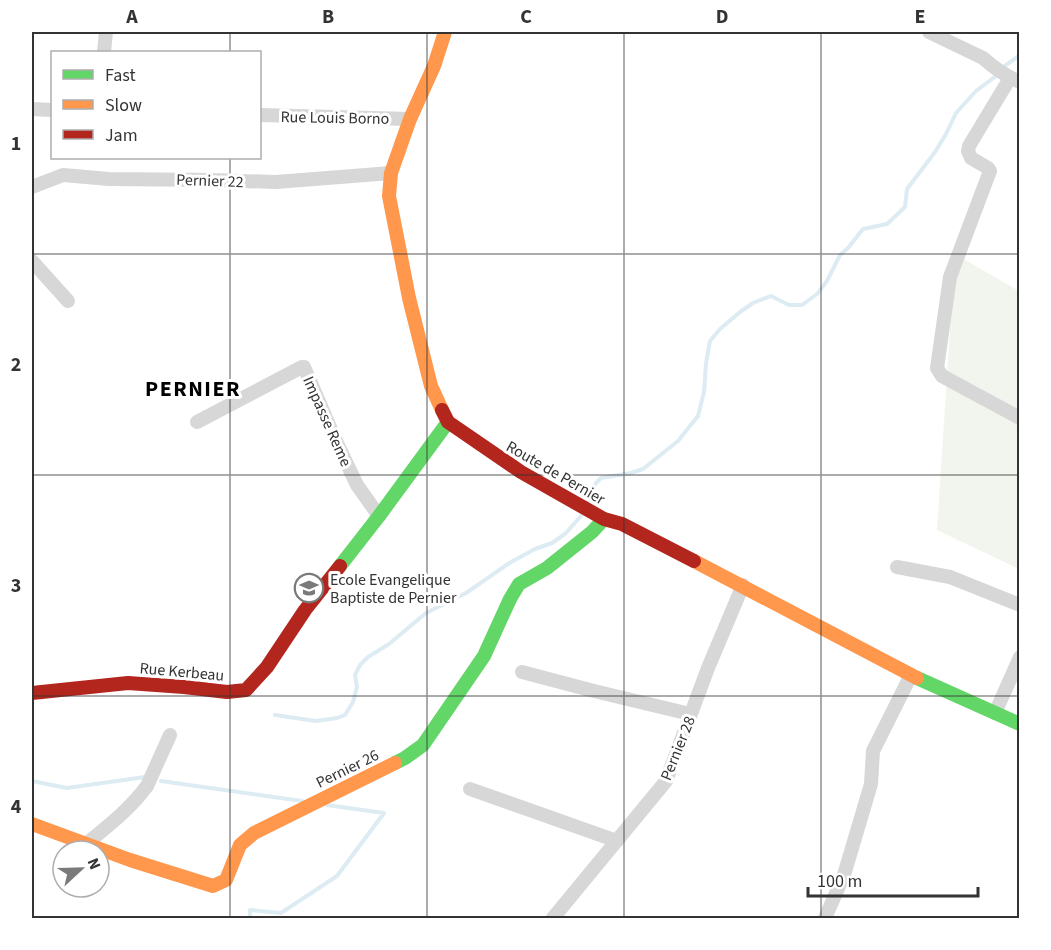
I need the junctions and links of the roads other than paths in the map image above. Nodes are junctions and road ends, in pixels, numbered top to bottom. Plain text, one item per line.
1 (106, 32) edge
2 (445, 32) edge
3 (929, 32) edge
4 (104, 51) edge
5 (1015, 80) edge
6 (32, 109) edge
7 (51, 110) edge
8 (261, 115) edge
9 (410, 119) junction
10 (391, 173) junction
11 (32, 187) edge
12 (32, 261) edge
13 (68, 301) dead end
14 (1020, 418) edge
15 (197, 422) dead end
16 (448, 422) junction
17 (379, 516) junction
18 (604, 519) junction
19 (897, 567) dead end
20 (743, 585) junction
21 (1020, 605) edge
22 (1020, 657) edge
23 (522, 672) dead end
24 (911, 675) junction
25 (32, 689) edge
26 (995, 713) junction
27 (690, 714) junction
28 (1020, 724) edge
29 (170, 735) dead end
30 (470, 789) dead end
31 (32, 824) edge
32 (72, 839) edge
33 (92, 839) edge
34 (617, 841) junction
35 (111, 853) edge
36 (553, 918) edge
37 (825, 918) edge

1 - 4 street
2 - 9 street
3 - 5 street
5 - 14 street
6 - 7 street
8 - 9 street, Rue Louis Borno
9 - 10 street
10 - 11 street, Pernier 22
10 - 16 street
12 - 13 street
15 - 17 street, Impasse Reme
16 - 17 street, Rue Kerbeau
16 - 18 street, Route de Pernier
17 - 25 street, Rue Kerbeau
18 - 20 street, Route de Pernier
18 - 35 street, Pernier 26
19 - 21 street
20 - 24 street, Route de Pernier
20 - 27 street, Pernier 28
22 - 26 street
23 - 27 street
24 - 26 street, Route de Pernier
24 - 37 street
26 - 28 street, Route de Pernier
27 - 34 street, Pernier 28
29 - 33 street
30 - 34 street
31 - 32 street, Pernier 26
34 - 36 street, Pernier 28

